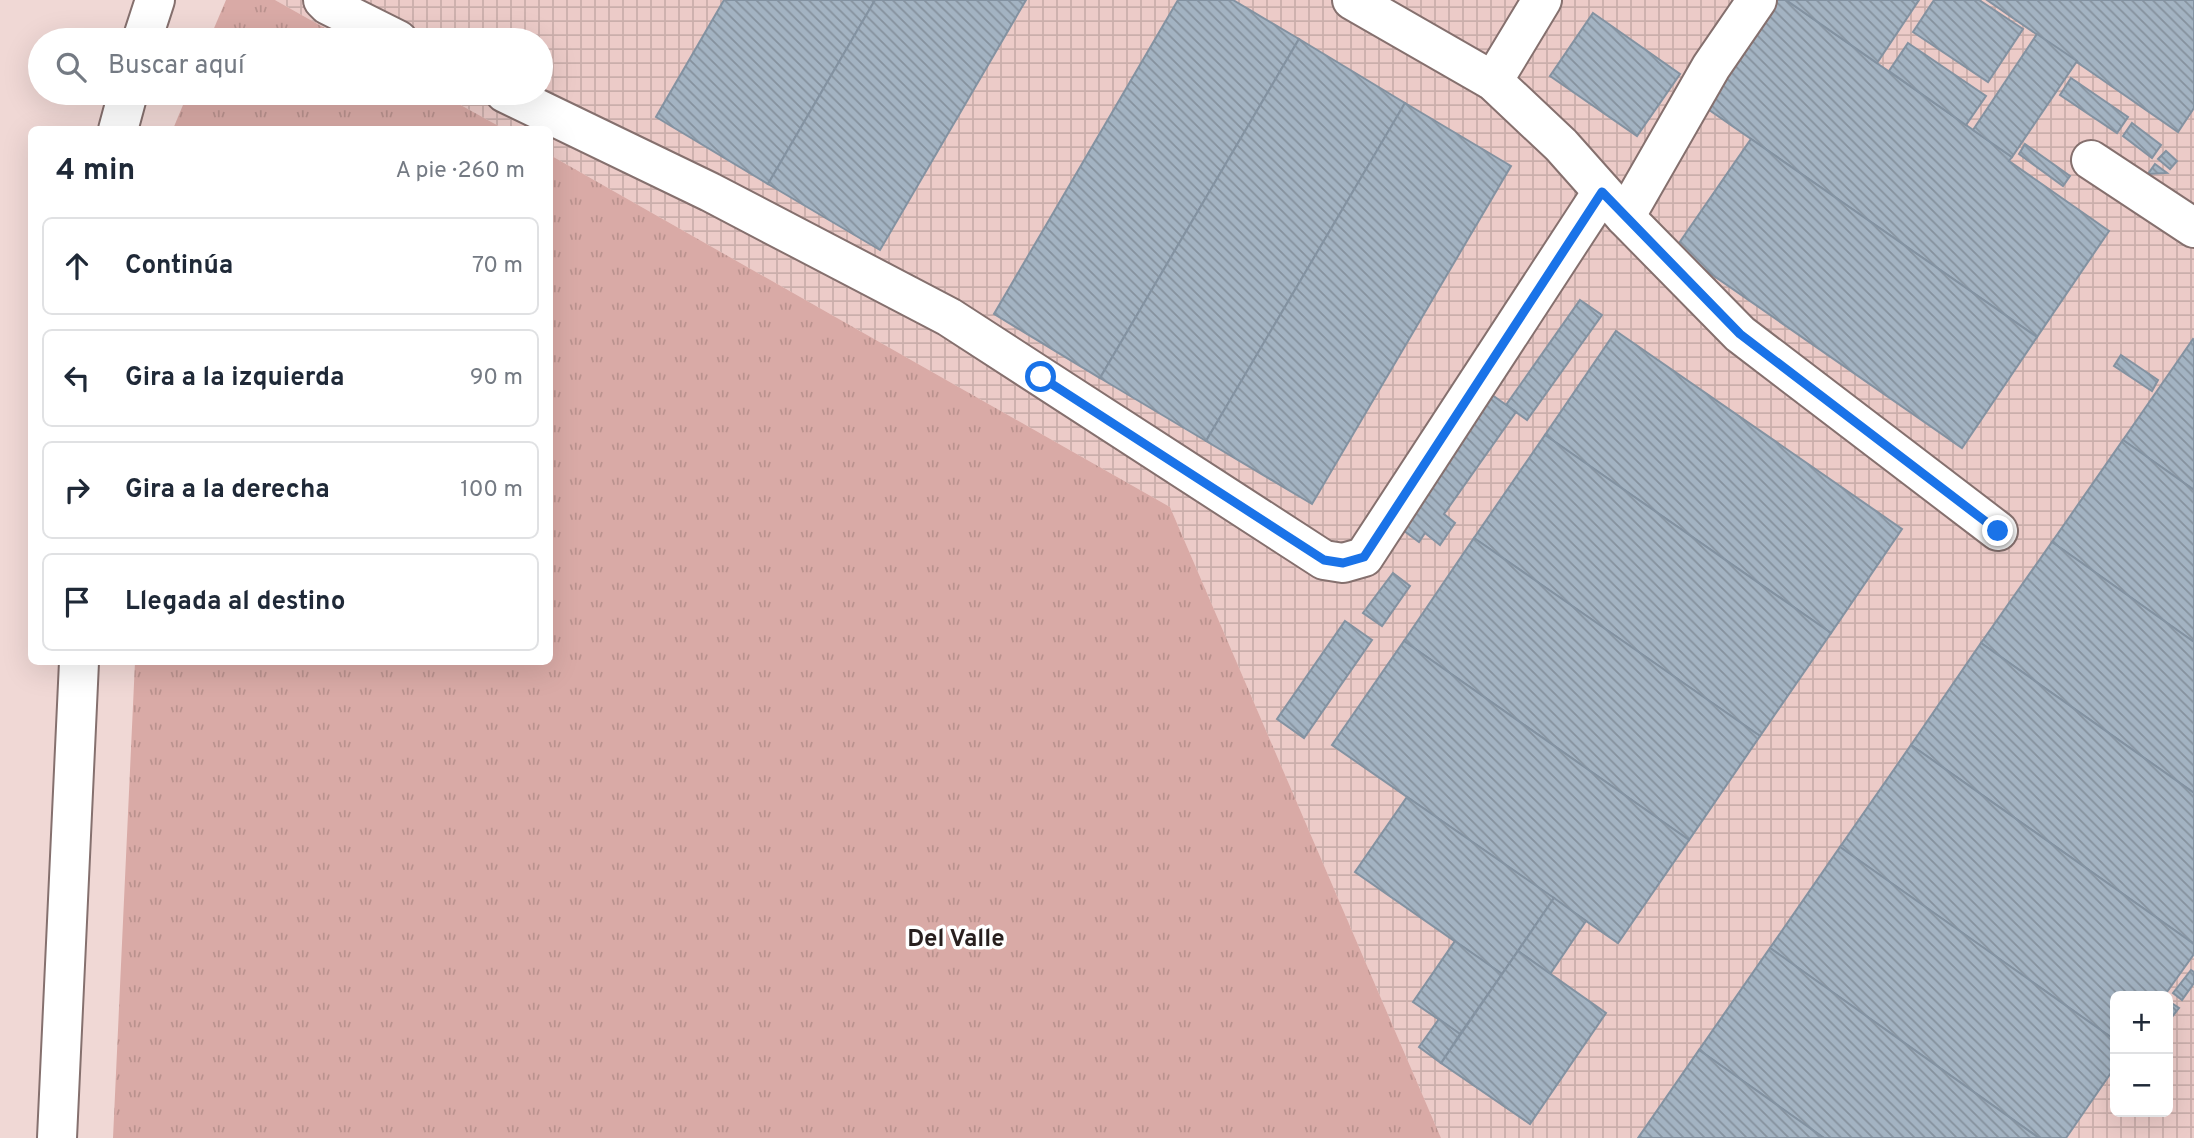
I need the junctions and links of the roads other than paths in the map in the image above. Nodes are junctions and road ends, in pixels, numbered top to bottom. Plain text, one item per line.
1 (155, 0) edge
2 (323, 0) edge
3 (1352, 0) edge
4 (1542, 0) edge
5 (1757, 0) edge
6 (146, 28) edge
7 (374, 28) edge
8 (1493, 81) junction
9 (125, 105) edge
10 (530, 105) edge
11 (119, 126) edge
12 (2091, 160) dead end
13 (1614, 205) junction
14 (2194, 228) edge
15 (1998, 531) dead end
16 (79, 665) edge
17 (57, 1138) edge

1 - 6 street
2 - 7 street
3 - 8 street
4 - 8 street
5 - 13 street
8 - 13 street
9 - 11 street
10 - 13 street
12 - 14 street
13 - 15 street
16 - 17 street

